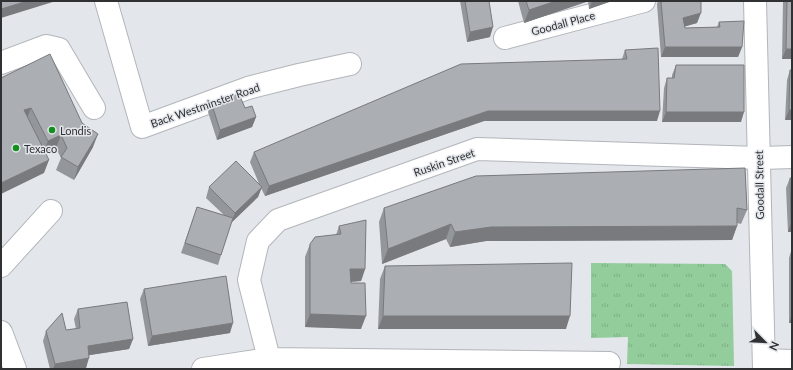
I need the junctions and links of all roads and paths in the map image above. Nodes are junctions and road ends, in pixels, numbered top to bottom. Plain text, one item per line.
1 (106, 1) edge
2 (644, 1) edge
3 (755, 1) edge
4 (505, 38) dead end
5 (1, 63) edge
6 (350, 64) dead end
7 (94, 108) dead end
8 (792, 157) edge
9 (759, 158) junction
10 (51, 211) dead end
11 (1, 266) edge
12 (1, 332) edge
13 (792, 361) edge
14 (609, 363) dead end
15 (270, 364) edge
16 (764, 364) edge
17 (578, 366) edge
18 (15, 369) edge
19 (203, 369) edge

1 - 6 street, Back Westminster Road
2 - 4 street, Goodall Place
3 - 9 street, Goodall Street
5 - 7 street
8 - 9 street, Ruskin Street
9 - 15 street, Ruskin Street
9 - 16 street, Goodall Street
10 - 11 street
12 - 18 street
13 - 16 street
14 - 17 street
15 - 17 street
15 - 19 street

